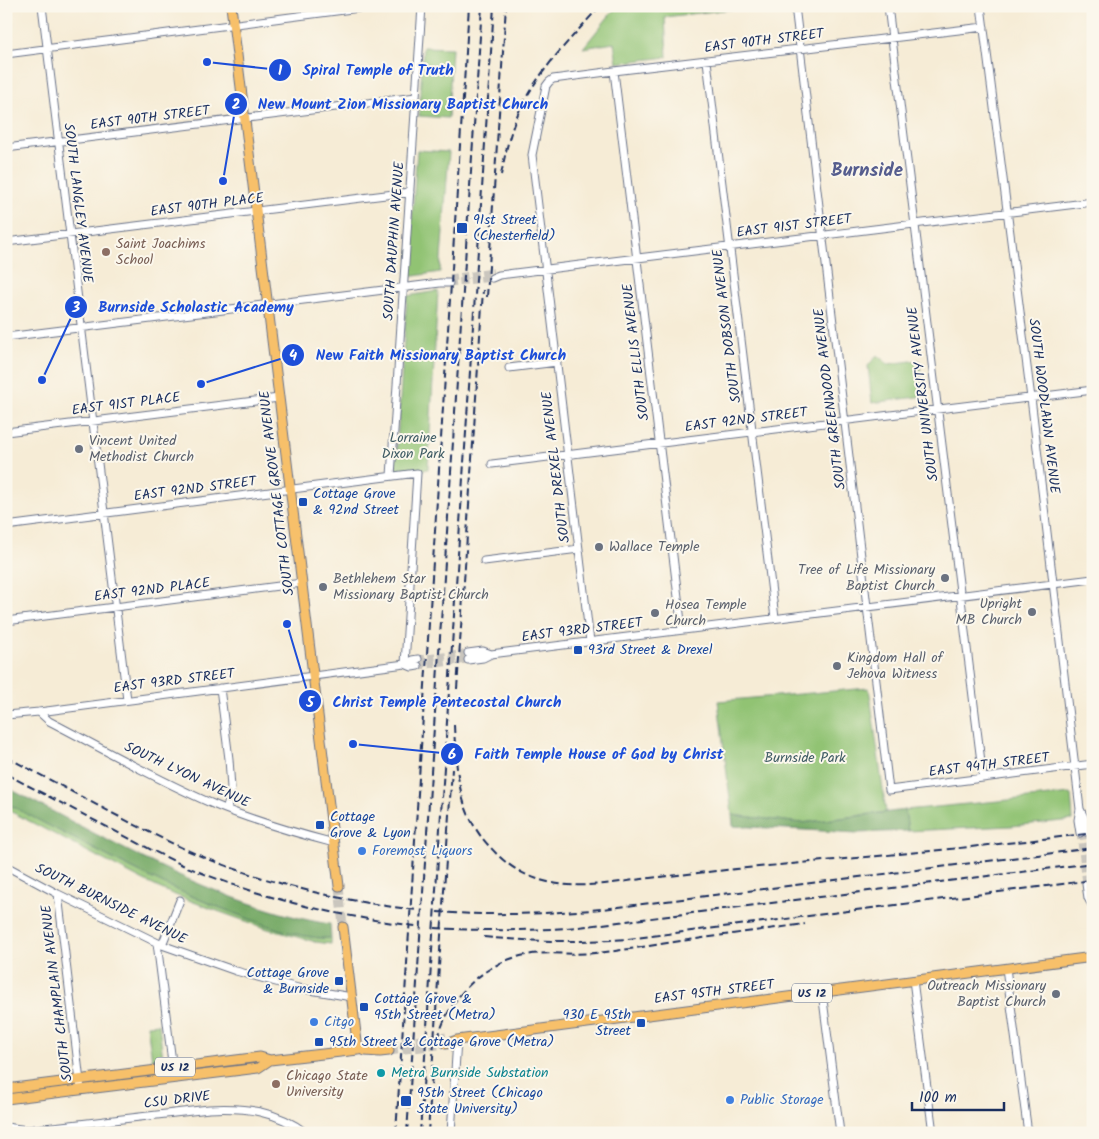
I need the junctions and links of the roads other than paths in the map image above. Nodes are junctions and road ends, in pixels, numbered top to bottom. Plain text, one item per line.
1 (42, 6) edge
2 (231, 6) edge
3 (375, 6) edge
4 (422, 6) edge
5 (795, 6) edge
6 (888, 6) edge
7 (981, 6) edge
8 (233, 25) junction
9 (984, 27) junction
10 (892, 38) junction
11 (47, 49) junction
12 (800, 49) junction
13 (6, 54) edge
14 (707, 61) junction
15 (614, 71) junction
16 (548, 82) joint
17 (416, 97) junction
18 (244, 118) junction
19 (58, 142) junction
20 (6, 148) edge
21 (410, 192) junction
22 (1093, 202) edge
23 (256, 212) junction
24 (1007, 212) junction
25 (915, 224) junction
26 (70, 234) junction
27 (822, 235) junction
28 (6, 242) edge
29 (730, 247) junction
30 (637, 258) junction
31 (546, 269) junction
32 (495, 275) tunnel mouth
33 (449, 280) tunnel mouth
34 (404, 287) junction
35 (267, 304) junction
36 (81, 328) junction
37 (6, 337) edge
38 (557, 362) junction
39 (509, 368) dead end
40 (1093, 390) edge
41 (279, 398) junction
42 (1031, 398) junction
43 (938, 409) junction
44 (845, 420) junction
45 (93, 421) junction
46 (6, 432) edge
47 (752, 432) junction
48 (660, 443) junction
49 (568, 454) junction
50 (492, 464) dead end
51 (391, 476) junction
52 (290, 489) junction
53 (104, 513) junction
54 (6, 526) edge
55 (579, 549) junction
56 (484, 561) dead end
57 (1093, 579) edge
58 (302, 583) junction
59 (1054, 584) junction
60 (960, 596) junction
61 (116, 607) junction
62 (867, 607) junction
63 (775, 618) junction
64 (6, 621) edge
65 (682, 630) junction
66 (590, 642) junction
67 (468, 657) tunnel mouth
68 (418, 663) tunnel mouth
69 (405, 664) junction
70 (313, 676) junction
71 (220, 688) junction
72 (127, 700) junction
73 (38, 712) junction
74 (6, 715) edge
75 (1093, 764) edge
76 (1075, 766) junction
77 (984, 778) junction
78 (889, 790) joint
79 (227, 809) junction
80 (1083, 833) tunnel mouth
81 (334, 843) junction
82 (6, 866) edge
83 (1086, 884) tunnel mouth
84 (339, 886) tunnel mouth
85 (58, 894) junction
86 (180, 900) dead end
87 (1092, 904) edge
88 (1093, 909) edge
89 (343, 927) tunnel mouth
90 (160, 944) junction
91 (1093, 957) edge
92 (1006, 968) junction
93 (914, 980) junction
94 (822, 992) junction
95 (352, 997) junction
96 (458, 1040) junction
97 (446, 1041) tunnel mouth
98 (389, 1048) tunnel mouth
99 (358, 1050) junction
100 (270, 1060) junction
101 (173, 1068) junction
102 (174, 1078) junction
103 (80, 1079) junction
104 (6, 1088) edge
105 (81, 1090) junction
106 (6, 1099) edge
107 (6, 1127) edge
108 (24, 1132) edge
109 (306, 1133) edge
110 (451, 1133) edge
111 (840, 1133) edge
112 (933, 1133) edge
113 (1028, 1133) edge

1 - 11 street, SOUTH LANGLEY AVENUE
2 - 8 main road, SOUTH COTTAGE GROVE AVENUE
3 - 8 street
4 - 17 street, SOUTH DAUPHIN AVENUE
5 - 12 street, SOUTH GREENWOOD AVENUE
6 - 10 street, SOUTH UNIVERSITY AVENUE
7 - 9 street, SOUTH WOODLAWN AVENUE
8 - 11 street
8 - 18 main road, SOUTH COTTAGE GROVE AVENUE
9 - 10 street, EAST 90TH STREET
9 - 24 street, SOUTH WOODLAWN AVENUE
10 - 12 street, EAST 90TH STREET
10 - 25 street, SOUTH UNIVERSITY AVENUE
11 - 13 street
11 - 19 street, SOUTH LANGLEY AVENUE
12 - 14 street, EAST 90TH STREET
12 - 27 street, SOUTH GREENWOOD AVENUE
14 - 15 street, EAST 90TH STREET
14 - 29 street, SOUTH DOBSON AVENUE
15 - 16 street, EAST 90TH STREET
15 - 30 street, SOUTH ELLIS AVENUE
16 - 31 street, SOUTH DREXEL AVENUE
17 - 18 street, EAST 90TH STREET
17 - 21 street, SOUTH DAUPHIN AVENUE
18 - 19 street, EAST 90TH STREET
18 - 23 main road, SOUTH COTTAGE GROVE AVENUE
19 - 20 street, EAST 90TH STREET
19 - 26 street, SOUTH LANGLEY AVENUE
21 - 23 street, EAST 90TH PLACE
21 - 34 street, SOUTH DAUPHIN AVENUE
22 - 24 street, EAST 91ST STREET
23 - 26 street, EAST 90TH PLACE
23 - 35 main road, SOUTH COTTAGE GROVE AVENUE
24 - 25 street, EAST 91ST STREET
24 - 42 street, SOUTH WOODLAWN AVENUE
25 - 27 street, EAST 91ST STREET
25 - 43 street, SOUTH UNIVERSITY AVENUE
26 - 28 street, EAST 90TH PLACE
26 - 36 street, SOUTH LANGLEY AVENUE
27 - 29 street, EAST 91ST STREET
27 - 44 street, SOUTH GREENWOOD AVENUE
29 - 30 street, EAST 91ST STREET
29 - 47 street, SOUTH DOBSON AVENUE
30 - 31 street, EAST 91ST STREET
30 - 48 street, SOUTH ELLIS AVENUE
31 - 32 street, EAST 91ST STREET
31 - 38 street, SOUTH DREXEL AVENUE
33 - 34 street
34 - 35 street
34 - 51 street, SOUTH DAUPHIN AVENUE
35 - 36 street
35 - 41 main road, SOUTH COTTAGE GROVE AVENUE
36 - 37 street
36 - 45 street, SOUTH LANGLEY AVENUE
38 - 39 street
38 - 49 street, SOUTH DREXEL AVENUE
40 - 42 street, EAST 92ND STREET
41 - 45 street, EAST 91ST PLACE
41 - 52 main road, SOUTH COTTAGE GROVE AVENUE
42 - 43 street, EAST 92ND STREET
42 - 59 street, SOUTH WOODLAWN AVENUE
43 - 44 street, EAST 92ND STREET
43 - 60 street, SOUTH UNIVERSITY AVENUE
44 - 47 street, EAST 92ND STREET
44 - 62 street, SOUTH GREENWOOD AVENUE
45 - 46 street, EAST 91ST PLACE
45 - 53 street, SOUTH LANGLEY AVENUE
47 - 48 street, EAST 92ND STREET
47 - 63 street, SOUTH DOBSON AVENUE
48 - 49 street, EAST 92ND STREET
48 - 65 street, SOUTH ELLIS AVENUE
49 - 50 street, EAST 92ND STREET
49 - 55 street, SOUTH DREXEL AVENUE
51 - 52 street, EAST 92ND STREET
51 - 69 street, EAST 92ND STREET
52 - 53 street, EAST 92ND STREET
52 - 58 main road, SOUTH COTTAGE GROVE AVENUE
53 - 54 street, EAST 92ND STREET
53 - 61 street, SOUTH LANGLEY AVENUE
55 - 56 street
55 - 66 street, SOUTH DREXEL AVENUE
57 - 59 street, EAST 93RD STREET
58 - 61 street, EAST 92ND PLACE
58 - 70 main road, SOUTH COTTAGE GROVE AVENUE
59 - 60 street, EAST 93RD STREET
59 - 76 street, SOUTH WOODLAWN AVENUE
60 - 62 street, EAST 93RD STREET
60 - 77 street, SOUTH UNIVERSITY AVENUE
61 - 64 street, EAST 92ND PLACE
61 - 72 street, SOUTH LANGLEY AVENUE
62 - 63 street, EAST 93RD STREET
62 - 78 street, SOUTH GREENWOOD AVENUE
63 - 65 street, EAST 93RD STREET
65 - 66 street, EAST 93RD STREET
66 - 67 street, EAST 93RD STREET
68 - 69 street, EAST 93RD STREET
69 - 70 street, EAST 93RD STREET
70 - 71 street, EAST 93RD STREET
70 - 81 main road, SOUTH COTTAGE GROVE AVENUE
71 - 72 street, EAST 93RD STREET
71 - 79 street
72 - 73 street, EAST 93RD STREET
73 - 74 street, EAST 93RD STREET
73 - 79 street, SOUTH LYON AVENUE
75 - 76 street, EAST 94TH STREET
76 - 77 street, EAST 94TH STREET
76 - 80 street, SOUTH WOODLAWN AVENUE
77 - 78 street, EAST 94TH STREET
79 - 81 street, SOUTH LYON AVENUE
81 - 84 main road, SOUTH COTTAGE GROVE AVENUE
82 - 85 street, SOUTH BURNSIDE AVENUE
83 - 87 street
85 - 90 street, SOUTH BURNSIDE AVENUE
85 - 103 street, SOUTH CHAMPLAIN AVENUE
86 - 90 street
87 - 88 street
89 - 95 main road
90 - 95 street, SOUTH BURNSIDE AVENUE
90 - 101 street
91 - 92 main road, EAST 95TH STREET / US 12
92 - 93 main road, EAST 95TH STREET / US 12
92 - 113 street
93 - 94 main road, EAST 95TH STREET / US 12
93 - 112 street
94 - 96 main road, EAST 95TH STREET / US 12
94 - 111 street
95 - 99 main road
96 - 97 main road, EAST 95TH STREET / US 12
96 - 110 street
98 - 99 main road, US 12
99 - 100 main road, US 12
100 - 101 main road, US 12
100 - 102 main road, US 12
101 - 102 street
101 - 103 main road, US 12
102 - 105 main road, US 12
103 - 104 main road, US 12
103 - 105 street, SOUTH CHAMPLAIN AVENUE
105 - 106 main road, US 12
107 - 108 street
108 - 109 street, CSU DRIVE

